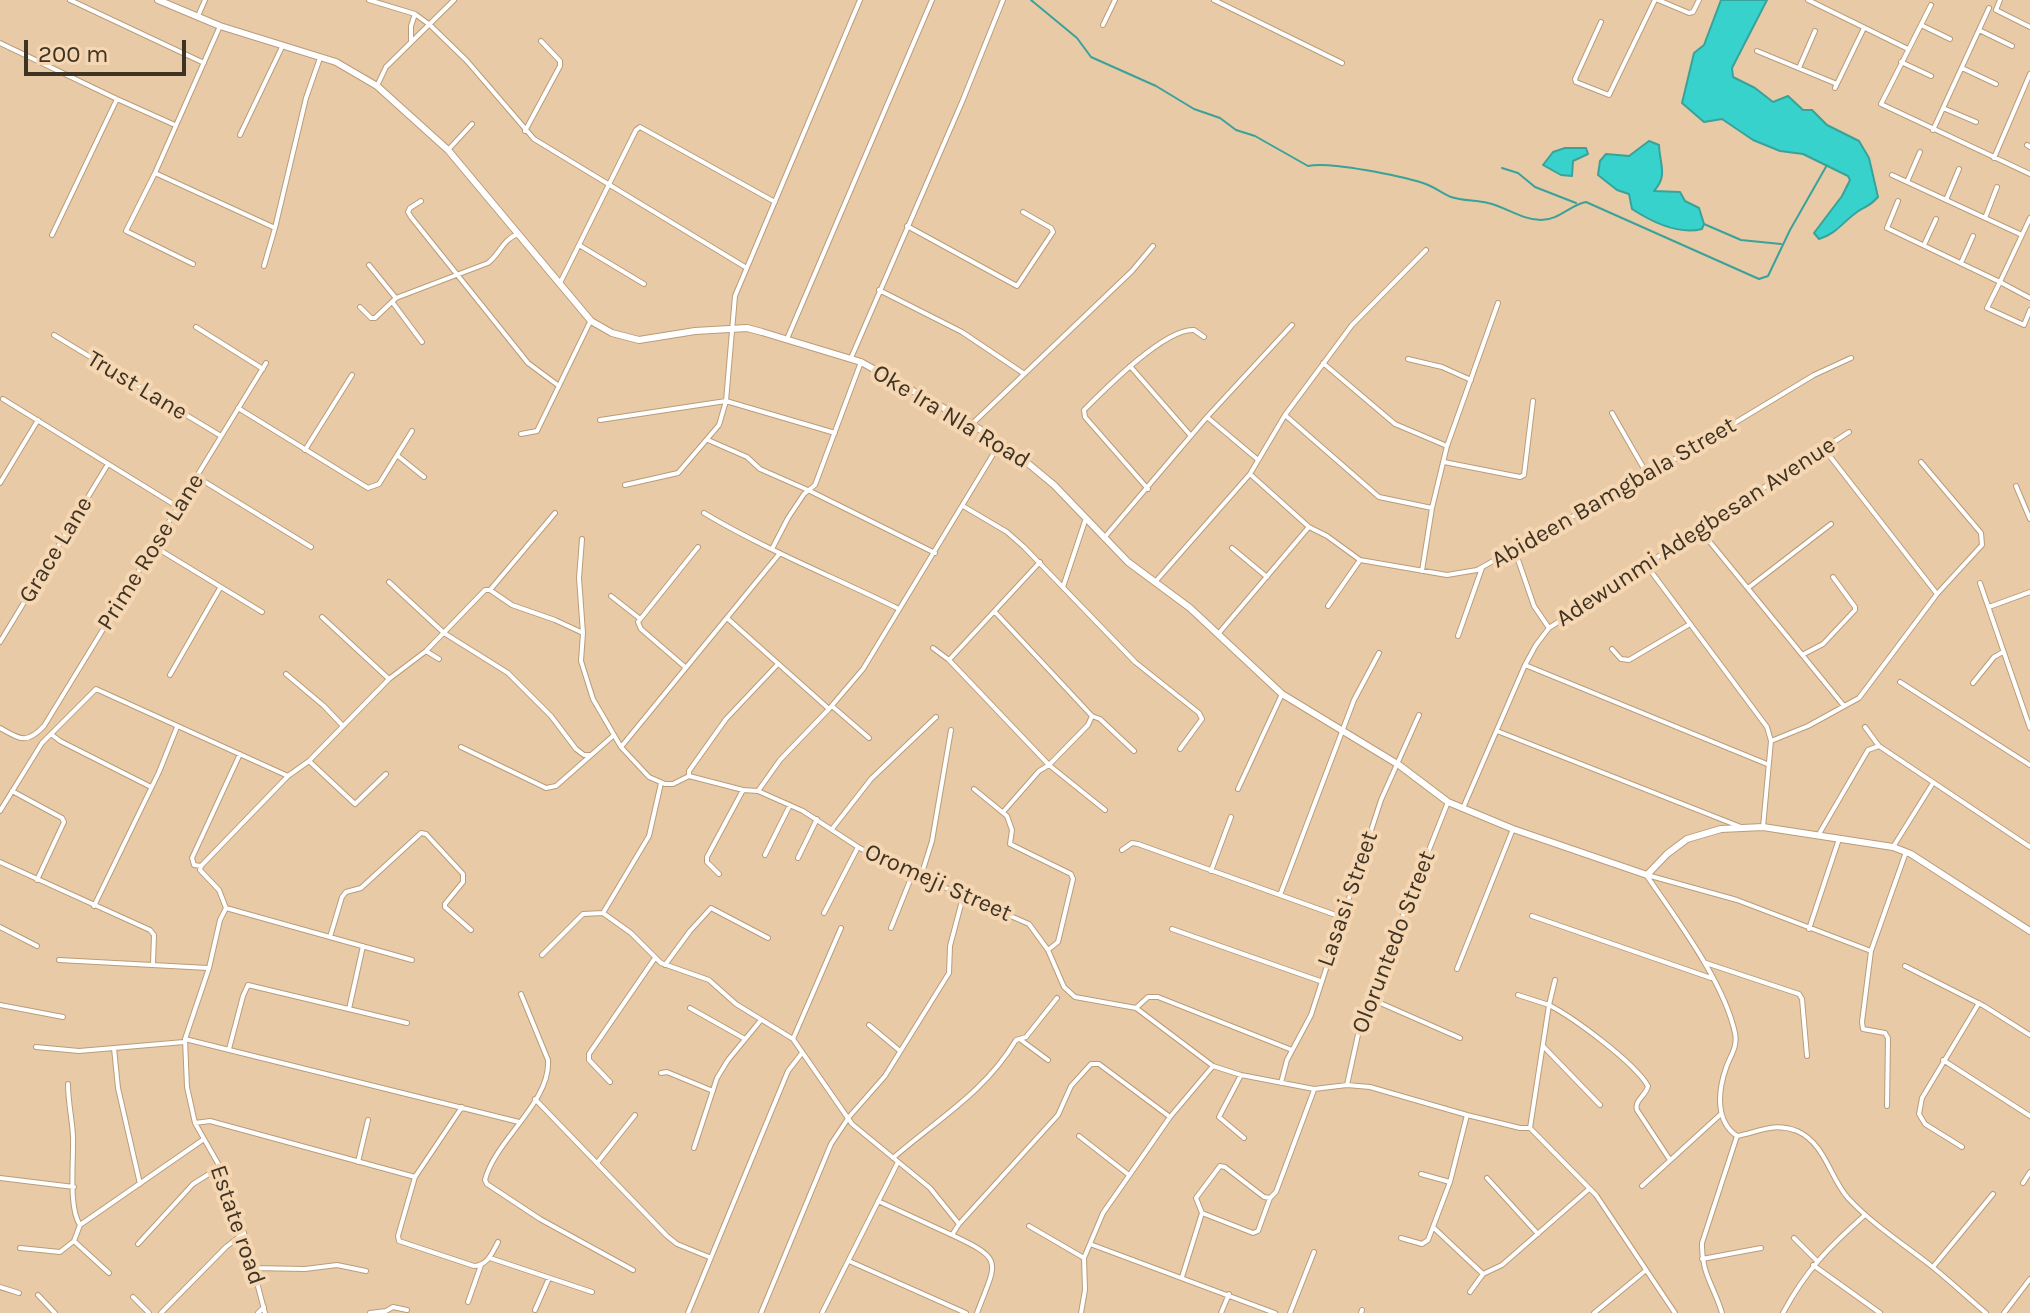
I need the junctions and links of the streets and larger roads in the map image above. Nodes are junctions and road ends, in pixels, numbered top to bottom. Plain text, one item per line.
1 (70, 0) edge
2 (158, 0) edge
3 (205, 0) edge
4 (369, 0) edge
5 (454, 0) edge
6 (860, 0) edge
7 (932, 0) edge
8 (1003, 0) edge
9 (1115, 0) edge
10 (1214, 0) edge
11 (1657, 0) edge
12 (1699, 0) edge
13 (1808, 0) edge
14 (2000, 0) edge
15 (1931, 5) dead end
16 (1989, 8) dead end
17 (415, 14) junction
18 (198, 16) junction
19 (1601, 22) dead end
20 (430, 25) junction
21 (1103, 25) dead end
22 (1921, 25) junction
23 (220, 26) junction
24 (2030, 27) edge
25 (1864, 28) junction
26 (1979, 30) junction
27 (1815, 31) dead end
28 (1950, 39) dead end
29 (411, 41) junction
30 (541, 41) dead end
31 (0, 43) edge
32 (2012, 46) dead end
33 (282, 47) junction
34 (1908, 49) junction
35 (1757, 51) dead end
36 (320, 58) junction
37 (1901, 62) junction
38 (204, 63) junction
39 (1342, 63) dead end
40 (1799, 68) junction
41 (1962, 68) junction
42 (2030, 74) edge
43 (1931, 76) dead end
44 (1996, 84) dead end
45 (377, 86) junction
46 (117, 99) junction
47 (1943, 108) junction
48 (1976, 122) dead end
49 (472, 124) dead end
50 (175, 125) junction
51 (1933, 130) junction
52 (525, 131) junction
53 (240, 135) dead end
54 (448, 150) junction
55 (1920, 152) dead end
56 (1994, 158) junction
57 (1959, 169) dead end
58 (155, 173) junction
59 (2030, 174) edge
60 (1892, 175) dead end
61 (1907, 182) junction
62 (608, 183) junction
63 (1997, 187) dead end
64 (1946, 200) junction
65 (421, 201) dead end
66 (1898, 201) dead end
67 (775, 202) junction
68 (1023, 212) dead end
69 (1985, 218) junction
70 (2030, 218) edge
71 (1936, 219) dead end
72 (907, 226) junction
73 (275, 228) junction
74 (518, 234) junction
75 (52, 235) dead end
76 (2022, 235) junction
77 (1973, 236) dead end
78 (579, 245) junction
79 (1924, 245) junction
80 (1153, 246) dead end
81 (1426, 250) dead end
82 (1961, 263) junction
83 (193, 264) dead end
84 (369, 265) dead end
85 (264, 266) dead end
86 (745, 267) junction
87 (457, 273) junction
88 (2000, 282) junction
89 (560, 284) junction
90 (644, 284) dead end
91 (879, 290) junction
92 (2030, 298) edge
93 (394, 299) junction
94 (1498, 303) dead end
95 (360, 307) dead end
96 (2030, 310) edge
97 (591, 321) junction
98 (1292, 325) dead end
99 (196, 327) dead end
100 (733, 331) junction
101 (54, 335) dead end
102 (1204, 337) dead end
103 (787, 339) junction
104 (422, 342) dead end
105 (851, 358) junction
106 (1851, 358) dead end
107 (1408, 359) dead end
108 (861, 362) junction
109 (1323, 363) junction
110 (1130, 366) junction
111 (1023, 373) junction
112 (352, 375) dead end
113 (1471, 380) junction
114 (559, 386) junction
115 (3, 399) dead end
116 (726, 401) junction
117 (1533, 401) dead end
118 (238, 408) junction
119 (1612, 413) dead end
120 (1285, 415) junction
121 (1207, 417) junction
122 (38, 420) junction
123 (600, 420) dead end
124 (972, 424) junction
125 (412, 431) dead end
126 (1849, 432) dead end
127 (835, 433) junction
128 (521, 434) dead end
129 (221, 436) junction
130 (1192, 437) junction
131 (708, 440) junction
132 (1000, 443) junction
133 (1447, 446) junction
134 (305, 450) junction
135 (1825, 450) junction
136 (398, 456) junction
137 (1257, 459) junction
138 (1443, 462) junction
139 (1921, 462) dead end
140 (108, 464) junction
141 (1250, 474) junction
142 (1647, 474) junction
143 (197, 477) junction
144 (424, 477) dead end
145 (0, 483) edge
146 (625, 485) dead end
147 (2016, 486) dead end
148 (1148, 489) junction
149 (810, 491) junction
150 (963, 506) junction
151 (178, 507) junction
152 (1432, 508) junction
153 (555, 513) dead end
154 (704, 513) dead end
155 (2030, 519) edge
156 (1085, 521) junction
157 (1831, 524) dead end
158 (1309, 527) junction
159 (1701, 531) junction
160 (1104, 538) junction
161 (582, 539) dead end
162 (154, 546) junction
163 (311, 547) dead end
164 (698, 547) dead end
165 (1232, 548) dead end
166 (772, 549) junction
167 (1515, 551) junction
168 (780, 553) junction
169 (935, 553) junction
170 (1360, 560) junction
171 (1040, 562) junction
172 (1647, 566) junction
173 (1482, 568) junction
174 (1422, 571) junction
175 (1267, 577) junction
176 (1833, 577) dead end
177 (389, 582) dead end
178 (1154, 583) junction
179 (1980, 583) dead end
180 (1063, 587) junction
181 (220, 588) junction
182 (1748, 588) junction
183 (490, 590) junction
184 (2030, 592) edge
185 (1937, 594) junction
186 (611, 596) dead end
187 (1328, 606) dead end
188 (1989, 607) junction
189 (899, 609) junction
190 (262, 612) dead end
191 (995, 612) junction
192 (322, 617) dead end
193 (639, 618) junction
194 (726, 618) junction
195 (1690, 624) junction
196 (1549, 628) junction
197 (444, 633) junction
198 (583, 633) junction
199 (1219, 633) junction
200 (2, 636) edge
201 (1458, 636) dead end
202 (0, 642) edge
203 (933, 648) dead end
204 (1612, 649) dead end
205 (426, 651) junction
206 (2003, 652) junction
207 (1379, 653) dead end
208 (1804, 654) junction
209 (439, 659) dead end
210 (949, 660) junction
211 (778, 664) junction
212 (1525, 665) junction
213 (685, 667) junction
214 (286, 674) dead end
215 (170, 675) dead end
216 (389, 679) junction
217 (1900, 682) dead end
218 (1973, 683) dead end
219 (1282, 694) junction
220 (1844, 706) junction
221 (831, 707) junction
222 (1419, 715) dead end
223 (1092, 716) junction
224 (936, 717) dead end
225 (178, 726) junction
226 (343, 726) junction
227 (1865, 727) dead end
228 (0, 728) edge
229 (2030, 728) edge
230 (951, 730) dead end
231 (1343, 730) junction
232 (1497, 731) junction
233 (51, 733) junction
234 (614, 735) junction
235 (869, 738) dead end
236 (1771, 741) junction
237 (1879, 746) junction
238 (461, 747) dead end
239 (621, 747) junction
240 (1180, 749) dead end
241 (1134, 751) dead end
242 (240, 753) junction
243 (590, 755) junction
244 (309, 761) junction
245 (1767, 764) junction
246 (1049, 765) junction
247 (1399, 765) junction
248 (2030, 765) edge
249 (386, 774) dead end
250 (288, 776) junction
251 (689, 776) junction
252 (661, 783) junction
253 (1933, 783) junction
254 (151, 787) junction
255 (974, 789) dead end
256 (1238, 789) dead end
257 (743, 790) junction
258 (12, 791) junction
259 (758, 791) junction
260 (1448, 802) junction
261 (790, 805) junction
262 (1463, 808) junction
263 (1105, 810) dead end
264 (0, 811) edge
265 (1004, 811) junction
266 (1231, 817) dead end
267 (817, 819) junction
268 (1763, 827) junction
269 (1743, 828) junction
270 (832, 829) junction
271 (1513, 829) junction
272 (1817, 836) junction
273 (1839, 839) junction
274 (858, 847) junction
275 (1893, 847) junction
276 (2030, 847) edge
277 (1122, 850) dead end
278 (1906, 852) junction
279 (765, 855) dead end
280 (798, 858) dead end
281 (0, 862) edge
282 (201, 866) junction
283 (1211, 871) junction
284 (913, 873) junction
285 (719, 874) dead end
286 (1647, 875) junction
287 (921, 876) junction
288 (37, 880) junction
289 (1280, 895) junction
290 (963, 897) junction
291 (94, 906) junction
292 (226, 908) junction
293 (603, 913) junction
294 (824, 913) dead end
295 (1532, 916) dead end
296 (1344, 918) junction
297 (0, 927) edge
298 (841, 928) dead end
299 (891, 928) dead end
300 (1172, 929) dead end
301 (1809, 929) junction
302 (471, 930) dead end
303 (2030, 931) edge
304 (330, 937) junction
305 (768, 938) dead end
306 (37, 946) dead end
307 (363, 946) junction
308 (1048, 950) junction
309 (1871, 951) junction
310 (542, 955) dead end
311 (656, 958) junction
312 (59, 960) dead end
313 (412, 960) dead end
314 (1705, 963) junction
315 (153, 964) junction
316 (665, 965) junction
317 (1905, 966) dead end
318 (209, 968) junction
319 (1457, 969) dead end
320 (1711, 978) junction
321 (1555, 980) dead end
322 (1320, 981) junction
323 (521, 994) dead end
324 (1518, 995) dead end
325 (1057, 998) dead end
326 (1371, 999) junction
327 (1979, 1003) junction
328 (0, 1005) edge
329 (1549, 1005) junction
330 (690, 1008) dead end
331 (1136, 1008) junction
332 (349, 1009) junction
333 (63, 1017) dead end
334 (761, 1020) junction
335 (407, 1023) dead end
336 (869, 1025) dead end
337 (2030, 1035) edge
338 (1019, 1038) junction
339 (1460, 1038) dead end
340 (745, 1039) junction
341 (793, 1039) junction
342 (184, 1040) junction
343 (1543, 1045) junction
344 (36, 1047) dead end
345 (114, 1048) junction
346 (229, 1049) junction
347 (1292, 1050) junction
348 (900, 1051) junction
349 (802, 1053) junction
350 (1807, 1056) dead end
351 (1048, 1060) dead end
352 (1943, 1060) junction
353 (1213, 1066) junction
354 (661, 1073) dead end
355 (1241, 1075) junction
356 (610, 1082) dead end
357 (1281, 1083) junction
358 (68, 1084) dead end
359 (1347, 1085) junction
360 (1314, 1089) junction
361 (713, 1091) junction
362 (535, 1099) junction
363 (1600, 1105) dead end
364 (1887, 1106) dead end
365 (462, 1107) junction
366 (1721, 1114) junction
367 (635, 1115) dead end
368 (1467, 1115) junction
369 (2030, 1116) edge
370 (849, 1117) junction
371 (1170, 1117) junction
372 (368, 1120) dead end
373 (519, 1122) junction
374 (195, 1123) junction
375 (1530, 1128) junction
376 (1079, 1136) dead end
377 (1737, 1136) junction
378 (1244, 1138) dead end
379 (204, 1139) junction
380 (1962, 1147) dead end
381 (694, 1148) dead end
382 (895, 1160) junction
383 (1670, 1160) junction
384 (358, 1162) junction
385 (597, 1163) junction
386 (220, 1167) junction
387 (2030, 1172) edge
388 (1421, 1174) dead end
389 (1129, 1175) junction
390 (415, 1177) junction
391 (0, 1178) edge
392 (1487, 1178) dead end
393 (1450, 1182) junction
394 (2023, 1183) dead end
395 (140, 1184) junction
396 (1642, 1186) dead end
397 (74, 1187) junction
398 (1589, 1189) junction
399 (1993, 1194) dead end
400 (1270, 1198) junction
401 (878, 1201) junction
402 (1202, 1213) junction
403 (1865, 1215) junction
404 (959, 1224) junction
405 (80, 1225) junction
406 (1029, 1226) dead end
407 (1434, 1228) junction
408 (244, 1233) junction
409 (1538, 1234) junction
410 (952, 1235) junction
411 (1401, 1238) dead end
412 (1794, 1238) dead end
413 (74, 1241) junction
414 (498, 1242) dead end
415 (138, 1244) dead end
416 (1090, 1244) junction
417 (20, 1248) dead end
418 (1761, 1248) dead end
419 (1314, 1252) dead end
420 (709, 1257) junction
421 (490, 1258) junction
422 (1084, 1258) junction
423 (1702, 1259) junction
424 (849, 1261) junction
425 (1814, 1263) junction
426 (481, 1265) junction
427 (1933, 1267) junction
428 (253, 1268) junction
429 (633, 1270) dead end
430 (366, 1271) dead end
431 (1645, 1271) junction
432 (109, 1273) dead end
433 (1483, 1274) junction
434 (1182, 1277) junction
435 (549, 1278) junction
436 (2030, 1279) edge
437 (0, 1287) edge
438 (592, 1292) dead end
439 (1470, 1292) dead end
440 (19, 1293) dead end
441 (1229, 1294) junction
442 (38, 1295) dead end
443 (133, 1297) dead end
444 (468, 1302) dead end
445 (264, 1310) edge
446 (407, 1310) dead end
447 (535, 1310) dead end
448 (55, 1313) edge
449 (149, 1313) edge
450 (161, 1313) edge
451 (258, 1313) edge
452 (370, 1313) edge
453 (688, 1313) edge
454 (761, 1313) edge
455 (822, 1313) edge
456 (966, 1313) edge
457 (977, 1313) edge
458 (1081, 1313) edge
459 (1221, 1313) edge
460 (1275, 1313) edge
461 (1290, 1313) edge
462 (1594, 1313) edge
463 (1675, 1313) edge
464 (1722, 1313) edge
465 (1783, 1313) edge
466 (1880, 1313) edge
467 (1986, 1313) edge
468 (2004, 1313) edge

1 - 38 street
2 - 18 street, Oke Ira Nla Road
3 - 18 street
4 - 17 street
5 - 20 street
6 - 67 street
7 - 103 street
8 - 72 street
9 - 21 street
10 - 39 street
11 - 12 street
11 - 19 street
13 - 25 street
14 - 24 street
15 - 22 street
16 - 26 street
17 - 20 street
17 - 29 street
18 - 23 street, Oke Ira Nla Road
20 - 29 street
20 - 52 street
22 - 28 street
22 - 34 street
23 - 33 street, Oke Ira Nla Road
23 - 38 street
25 - 34 street
25 - 40 street
26 - 32 street
26 - 41 street
27 - 40 street
29 - 45 street
30 - 52 street
31 - 46 street
33 - 36 street, Oke Ira Nla Road
33 - 53 street
34 - 37 street
35 - 40 street
36 - 45 street, Oke Ira Nla Road
36 - 73 street
37 - 43 street
37 - 51 street
38 - 50 street
41 - 44 street
41 - 47 street
42 - 56 street
45 - 54 street, Oke Ira Nla Road
46 - 50 street
46 - 75 street
47 - 48 street
47 - 51 street
49 - 54 street
50 - 58 street
51 - 56 street
52 - 62 street
54 - 74 street, Oke Ira Nla Road
55 - 61 street
56 - 59 street
57 - 64 street
58 - 73 street
58 - 83 street
60 - 61 street
61 - 64 street
62 - 67 street
62 - 78 street
62 - 86 street
63 - 69 street
64 - 69 street
65 - 87 street
66 - 79 street
67 - 86 street
68 - 72 street
69 - 76 street
70 - 76 street
71 - 79 street
72 - 91 street
73 - 85 street
74 - 87 street
74 - 89 street, Oke Ira Nla Road
76 - 88 street
77 - 82 street
78 - 89 street
78 - 90 street
79 - 82 street
80 - 111 street
81 - 109 street
82 - 88 street
84 - 93 street
86 - 100 street
87 - 93 street
87 - 114 street
88 - 92 street
88 - 96 street
89 - 97 street, Oke Ira Nla Road
91 - 105 street
91 - 111 street
93 - 95 street
93 - 104 street
94 - 113 street
97 - 100 street, Oke Ira Nla Road
97 - 114 street
98 - 121 street
99 - 118 street, Prime Rose Lane
100 - 103 street, Oke Ira Nla Road
100 - 116 street
101 - 129 street, Trust Lane
102 - 110 street
103 - 105 street, Oke Ira Nla Road
105 - 108 street, Oke Ira Nla Road
106 - 142 street, Abideen Bamgbala Street
107 - 113 street
108 - 124 street, Oke Ira Nla Road
108 - 127 street
109 - 120 street
109 - 133 street
110 - 130 street
110 - 148 street
111 - 124 street
112 - 134 street
113 - 133 street
114 - 128 street
115 - 122 street
116 - 123 street
116 - 127 street
116 - 131 street
117 - 138 street
118 - 129 street, Prime Rose Lane
118 - 134 street
119 - 142 street
120 - 137 street
120 - 152 street
121 - 130 street
121 - 137 street
122 - 140 street
122 - 145 street
124 - 132 street, Oke Ira Nla Road
125 - 136 street
126 - 135 street, Adewunmi Adegbesan Avenue
127 - 149 street
129 - 143 street, Prime Rose Lane
130 - 148 street
131 - 146 street
131 - 149 street
132 - 150 street
132 - 156 street, Oke Ira Nla Road
133 - 138 street
134 - 136 street
135 - 159 street, Adewunmi Adegbesan Avenue
135 - 185 street
136 - 144 street
137 - 141 street
138 - 152 street
139 - 185 street
140 - 151 street
140 - 200 street, Grace Lane
141 - 158 street, Abideen Bamgbala Street
141 - 178 street
142 - 167 street, Abideen Bamgbala Street
143 - 151 street, Prime Rose Lane
143 - 163 street
147 - 155 street
148 - 160 street
149 - 166 street
149 - 169 street
150 - 169 street
150 - 171 street
151 - 162 street, Prime Rose Lane
152 - 174 street
153 - 183 street
154 - 166 street
156 - 160 street, Oke Ira Nla Road
156 - 180 street
157 - 182 street
158 - 170 street, Abideen Bamgbala Street
158 - 175 street
159 - 172 street, Adewunmi Adegbesan Avenue
159 - 182 street
160 - 178 street, Oke Ira Nla Road
161 - 198 street
162 - 181 street
162 - 228 street, Prime Rose Lane
164 - 193 street
165 - 175 street
166 - 168 street
167 - 173 street, Abideen Bamgbala Street
167 - 196 street
168 - 189 street
168 - 194 street
169 - 189 street
170 - 174 street, Abideen Bamgbala Street
170 - 187 street
171 - 180 street
171 - 191 street
172 - 195 street
172 - 196 street, Adewunmi Adegbesan Avenue
173 - 174 street, Abideen Bamgbala Street
173 - 201 street
175 - 199 street
176 - 208 street
177 - 197 street
178 - 199 street, Oke Ira Nla Road
179 - 188 street
180 - 240 street
181 - 190 street
181 - 215 street
182 - 208 street
183 - 197 street
183 - 198 street
184 - 188 street
185 - 220 street
186 - 193 street
188 - 206 street
189 - 221 street
191 - 210 street
191 - 223 street
192 - 216 street
193 - 213 street
194 - 211 street
194 - 213 street
195 - 204 street
195 - 236 street
196 - 212 street, Adewunmi Adegbesan Avenue
197 - 205 street
197 - 243 street
198 - 234 street
199 - 219 street, Oke Ira Nla Road
200 - 202 street, Grace Lane
203 - 210 street
205 - 209 street
205 - 216 street
206 - 218 street
206 - 229 street
207 - 231 street
208 - 220 street
210 - 246 street
211 - 221 street
211 - 251 street
212 - 232 street, Adewunmi Adegbesan Avenue
212 - 245 street
213 - 239 street
214 - 226 street
216 - 226 street
217 - 248 street
219 - 231 street, Oke Ira Nla Road
219 - 256 street
220 - 236 street
221 - 235 street
221 - 259 street
222 - 247 street, Lasasi Street
223 - 241 street
223 - 246 street
224 - 270 street
225 - 233 street
225 - 242 street
225 - 254 street
226 - 244 street
227 - 237 street
230 - 287 street
231 - 247 street, Oke Ira Nla Road
231 - 289 street
232 - 262 street, Adewunmi Adegbesan Avenue
232 - 269 street
233 - 254 street
233 - 258 street
234 - 239 street
234 - 243 street
236 - 245 street
237 - 253 street
237 - 272 street
238 - 243 street
239 - 252 street
242 - 250 street
242 - 282 street
244 - 249 street
244 - 250 street
245 - 268 street
246 - 263 street
246 - 265 street
247 - 260 street, Oke Ira Nla Road
247 - 296 street, Lasasi Street
250 - 282 street
251 - 252 street, Oromeji Street
251 - 257 street, Oromeji Street
252 - 293 street
253 - 275 street
253 - 276 street
254 - 291 street
255 - 265 street
257 - 259 street, Oromeji Street
257 - 285 street
258 - 264 street
258 - 288 street
259 - 261 street, Oromeji Street
260 - 262 street, Oke Ira Nla Road
260 - 326 street, Oloruntedo Street
261 - 267 street, Oromeji Street
261 - 279 street
262 - 271 street, Oke Ira Nla Road
265 - 308 street
266 - 283 street
267 - 270 street, Oromeji Street
267 - 280 street
268 - 269 street
268 - 272 street
269 - 286 street
270 - 274 street, Oromeji Street
271 - 286 street, Oke Ira Nla Road
271 - 319 street
272 - 273 street
273 - 275 street
273 - 301 street
274 - 284 street, Oromeji Street
274 - 294 street
275 - 278 street
277 - 283 street
278 - 303 street
278 - 309 street
281 - 288 street
282 - 292 street
283 - 289 street
284 - 287 street, Oromeji Street
284 - 299 street
286 - 301 street
286 - 314 street
287 - 290 street, Oromeji Street
288 - 291 street
289 - 296 street
290 - 308 street, Oromeji Street
290 - 348 street
291 - 315 street
292 - 304 street
292 - 318 street, Estate road
293 - 310 street
293 - 311 street
295 - 320 street
296 - 322 street, Lasasi Street
297 - 306 street
298 - 341 street
300 - 322 street
301 - 309 street
302 - 304 street
304 - 307 street
305 - 316 street
307 - 313 street
307 - 332 street
308 - 331 street, Oromeji Street
309 - 364 street
311 - 316 street
311 - 356 street
312 - 315 street
314 - 320 street
314 - 350 street
315 - 318 street
316 - 334 street
317 - 327 street
318 - 342 street, Estate road
320 - 366 street
321 - 329 street
322 - 347 street, Lasasi Street
323 - 362 street
324 - 329 street
325 - 338 street
326 - 339 street
326 - 359 street, Oloruntedo Street
327 - 337 street
327 - 352 street
328 - 333 street
329 - 343 street
329 - 383 street
330 - 340 street
331 - 347 street
331 - 353 street, Oromeji Street
332 - 335 street
332 - 346 street
334 - 340 street
334 - 341 street
336 - 348 street
338 - 351 street
338 - 382 street
340 - 361 street
341 - 349 street
342 - 345 street
342 - 346 street
342 - 374 street, Estate road
343 - 363 street
343 - 375 street
344 - 345 street
345 - 395 street
346 - 365 street
347 - 357 street, Lasasi Street
348 - 370 street
349 - 370 street
349 - 420 street
352 - 369 street
352 - 380 street
353 - 355 street, Oromeji Street
353 - 371 street
354 - 361 street
355 - 357 street, Oromeji Street
355 - 378 street
357 - 360 street, Oromeji Street
358 - 397 street
359 - 360 street, Oromeji Street
359 - 368 street, Oromeji Street
360 - 400 street
361 - 381 street
362 - 373 street
362 - 385 street
365 - 373 street
365 - 390 street
366 - 377 street
366 - 383 street
367 - 385 street
368 - 375 street, Oromeji Street
368 - 393 street
370 - 382 street
370 - 454 street
371 - 389 street
371 - 404 street
372 - 384 street
373 - 429 street
374 - 379 street, Estate road
374 - 384 street
375 - 398 street
376 - 389 street
377 - 403 street
377 - 423 street
379 - 386 street, Estate road
379 - 395 street
382 - 401 street
382 - 404 street
383 - 396 street
384 - 390 street
385 - 420 street
386 - 408 street, Estate road
386 - 415 street
387 - 394 street
388 - 393 street
389 - 416 street
390 - 426 street
391 - 397 street
392 - 409 street
393 - 407 street
395 - 405 street
397 - 405 street
398 - 409 street
398 - 431 street
399 - 427 street
400 - 402 street
400 - 402 street
401 - 410 street
401 - 424 street
402 - 434 street
403 - 425 street
403 - 427 street
404 - 410 street
405 - 413 street
406 - 422 street
407 - 411 street
407 - 433 street
408 - 428 street, Estate road
408 - 450 street
409 - 433 street
410 - 457 street
412 - 425 street
413 - 417 street
413 - 432 street
414 - 421 street
416 - 422 street
416 - 434 street
418 - 423 street
419 - 461 street
420 - 453 street
421 - 426 street
421 - 435 street
422 - 458 street
423 - 464 street
424 - 455 street
424 - 456 street
425 - 465 street
425 - 466 street
426 - 444 street
427 - 467 street
428 - 430 street
428 - 445 street, Estate road
431 - 462 street
431 - 463 street
433 - 439 street
434 - 441 street
435 - 438 street
435 - 447 street
436 - 468 street
437 - 440 street
441 - 459 street
441 - 460 street
442 - 448 street
443 - 449 street
445 - 451 street
446 - 452 street

